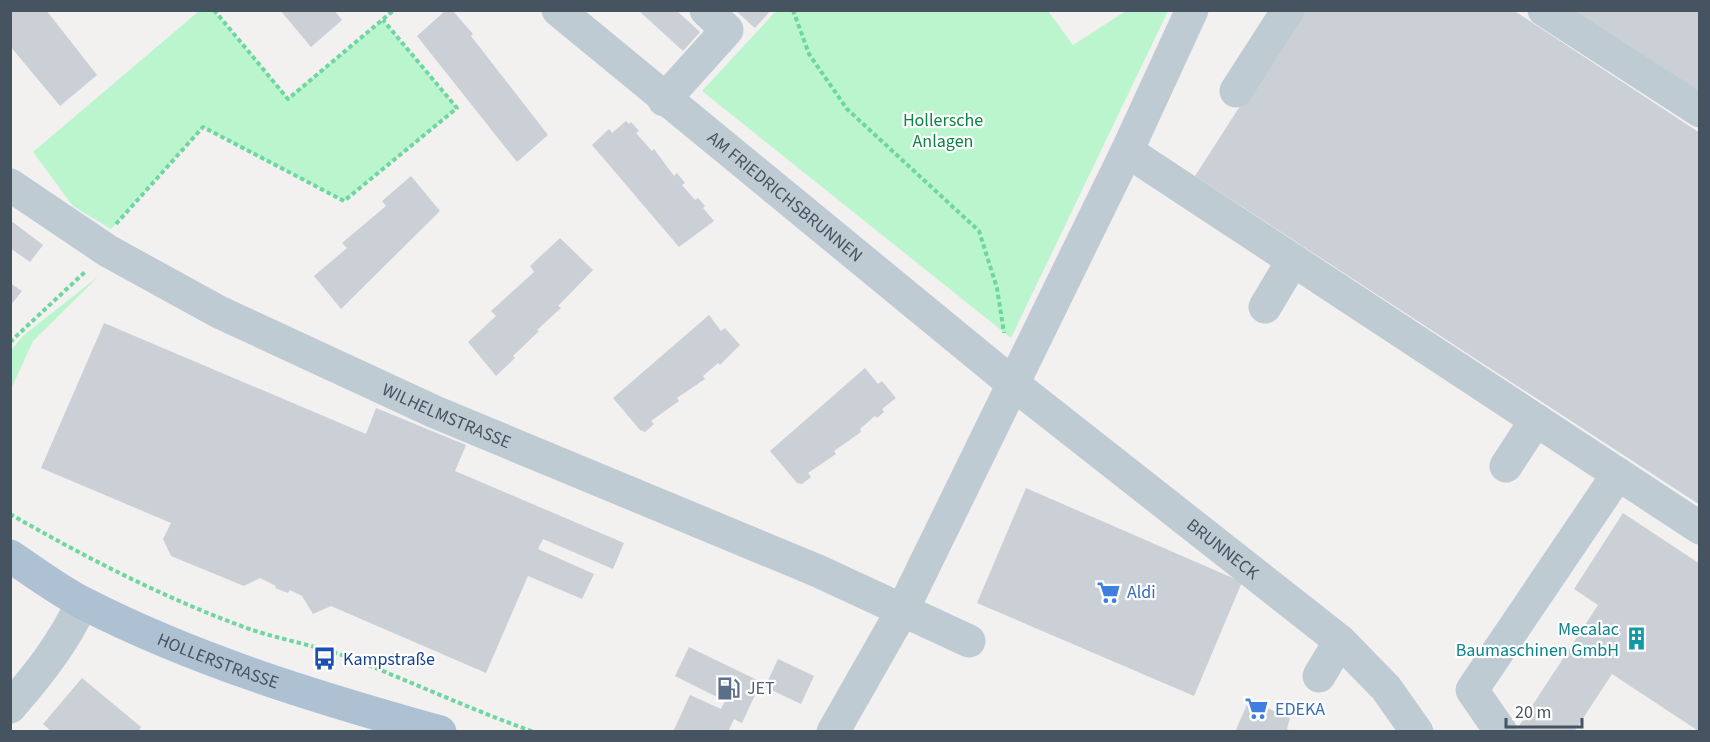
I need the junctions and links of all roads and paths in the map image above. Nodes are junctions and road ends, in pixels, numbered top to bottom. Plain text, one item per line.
1 (214, 10) edge
2 (394, 10) edge
3 (558, 10) edge
4 (706, 10) edge
5 (794, 10) edge
6 (1192, 10) edge
7 (1288, 10) edge
8 (1544, 10) edge
9 (383, 20) junction
10 (1236, 90) dead end
11 (664, 100) junction
12 (1700, 111) edge
13 (1127, 151) junction
14 (10, 185) edge
15 (103, 248) junction
16 (1293, 260) junction
17 (1265, 307) dead end
18 (1004, 336) dead end
19 (10, 342) edge
20 (1012, 383) junction
21 (1536, 420) junction
22 (1506, 466) dead end
23 (1618, 474) junction
24 (10, 514) edge
25 (1700, 528) edge
26 (10, 556) edge
27 (82, 603) junction
28 (902, 611) junction
29 (969, 641) dead end
30 (1340, 641) junction
31 (1319, 676) dead end
32 (10, 707) edge
33 (440, 732) edge
34 (534, 732) edge
35 (833, 732) edge
36 (1417, 732) edge
37 (1501, 732) edge

1 - 9 path
2 - 9 path
3 - 11 street, AM FRIEDRICHSBRUNNEN
4 - 11 street
5 - 18 path
6 - 13 street
7 - 10 street
8 - 12 street
9 - 15 path
11 - 20 street, AM FRIEDRICHSBRUNNEN
13 - 16 street
13 - 20 street
14 - 15 street, WILHELMSTRASSE
15 - 19 path
15 - 28 street, WILHELMSTRASSE
16 - 17 street
16 - 21 street
20 - 28 street
20 - 30 street, BRUNNECK
21 - 22 street
21 - 23 street
23 - 25 street
23 - 37 street
24 - 34 path
26 - 27 main road, HOLLERSTRASSE
27 - 32 street
27 - 33 main road, HOLLERSTRASSE
28 - 29 street, WILHELMSTRASSE
28 - 35 street
30 - 31 street
30 - 36 street, BRUNNECK

